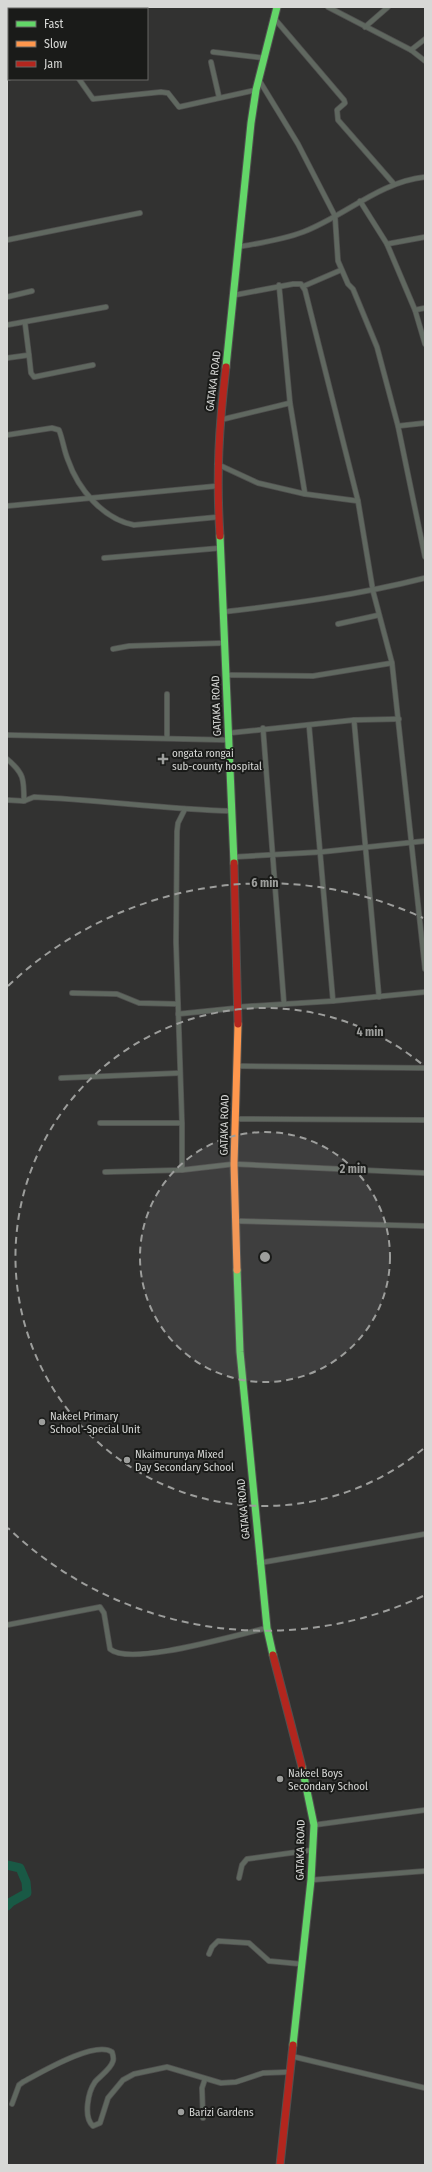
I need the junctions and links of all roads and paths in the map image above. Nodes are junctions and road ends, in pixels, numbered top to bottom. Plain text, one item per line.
1 (278, 7) edge
2 (328, 7) edge
3 (388, 7) edge
4 (274, 18) junction
5 (365, 27) junction
6 (425, 39) edge
7 (412, 50) junction
8 (213, 52) dead end
9 (264, 58) junction
10 (425, 61) edge
11 (210, 62) dead end
12 (80, 80) edge
13 (259, 80) junction
14 (256, 90) junction
15 (219, 97) junction
16 (425, 177) edge
17 (394, 184) junction
18 (360, 201) junction
19 (140, 213) dead end
20 (335, 216) junction
21 (425, 237) edge
22 (7, 240) edge
23 (386, 244) junction
24 (238, 247) junction
25 (341, 270) junction
26 (279, 285) junction
27 (304, 286) junction
28 (32, 292) dead end
29 (235, 295) junction
30 (7, 297) edge
31 (106, 307) dead end
32 (425, 308) edge
33 (415, 310) junction
34 (25, 323) junction
35 (7, 325) edge
36 (425, 344) edge
37 (29, 355) junction
38 (7, 358) edge
39 (93, 365) dead end
40 (290, 403) junction
41 (220, 420) junction
42 (425, 424) edge
43 (398, 426) junction
44 (7, 435) edge
45 (217, 464) junction
46 (217, 486) junction
47 (305, 494) junction
48 (89, 498) junction
49 (358, 501) junction
50 (7, 506) edge
51 (218, 517) junction
52 (221, 548) junction
53 (425, 557) edge
54 (104, 558) dead end
55 (425, 578) edge
56 (373, 591) junction
57 (222, 612) junction
58 (379, 615) junction
59 (338, 624) dead end
60 (224, 643) junction
61 (113, 649) dead end
62 (392, 664) junction
63 (226, 675) junction
64 (166, 694) dead end
65 (399, 719) junction
66 (354, 720) junction
67 (309, 725) junction
68 (263, 728) junction
69 (7, 735) edge
70 (228, 736) junction
71 (167, 738) junction
72 (7, 759) edge
73 (7, 800) edge
74 (24, 801) junction
75 (185, 809) junction
76 (231, 810) junction
77 (425, 841) edge
78 (412, 842) junction
79 (366, 847) junction
80 (321, 852) junction
81 (272, 854) junction
82 (233, 857) junction
83 (425, 969) edge
84 (425, 992) edge
85 (72, 993) dead end
86 (379, 997) junction
87 (333, 1001) junction
88 (178, 1004) junction
89 (284, 1004) junction
90 (237, 1008) junction
91 (178, 1014) junction
92 (236, 1066) junction
93 (425, 1068) edge
94 (180, 1073) junction
95 (61, 1078) dead end
96 (235, 1119) junction
97 (425, 1120) edge
98 (100, 1123) dead end
99 (182, 1123) junction
100 (234, 1164) junction
101 (182, 1170) junction
102 (105, 1172) dead end
103 (425, 1173) edge
104 (236, 1221) junction
105 (425, 1226) edge
106 (425, 1534) edge
107 (260, 1563) junction
108 (7, 1625) edge
109 (267, 1628) junction
110 (425, 1810) edge
111 (314, 1825) junction
112 (312, 1850) junction
113 (425, 1871) edge
114 (239, 1878) dead end
115 (311, 1880) junction
116 (209, 1954) dead end
117 (301, 1964) junction
118 (291, 2056) junction
119 (290, 2072) junction
120 (206, 2079) junction
121 (425, 2088) edge
122 (12, 2104) dead end
123 (203, 2118) dead end
124 (280, 2165) edge

1 - 4 street, GATAKA ROAD
2 - 5 street
3 - 5 street
4 - 9 street, GATAKA ROAD
4 - 17 street
5 - 7 street
6 - 7 street
7 - 10 street
8 - 9 street
9 - 13 street, GATAKA ROAD
11 - 15 street
12 - 15 street
13 - 14 street, GATAKA ROAD
13 - 20 street
14 - 15 street
14 - 24 street, GATAKA ROAD
16 - 17 street
17 - 18 street
18 - 20 street
18 - 23 street
19 - 22 street
20 - 24 street
20 - 25 street
21 - 23 street
23 - 33 street
24 - 29 street, GATAKA ROAD
25 - 27 street
25 - 43 street
26 - 27 street
26 - 29 street
26 - 40 street
27 - 49 street
28 - 30 street
29 - 41 street, GATAKA ROAD
31 - 34 street
32 - 33 street
33 - 36 street
34 - 35 street
34 - 37 street
37 - 38 street
37 - 39 street
40 - 41 street
40 - 47 street
41 - 45 street, GATAKA ROAD
42 - 43 street
43 - 53 street
44 - 48 street
45 - 46 street, GATAKA ROAD
45 - 47 street
46 - 48 street
46 - 51 street, GATAKA ROAD
47 - 49 street
48 - 50 street
48 - 51 street
49 - 56 street
51 - 52 street, GATAKA ROAD
52 - 54 street
52 - 57 street, GATAKA ROAD
55 - 56 street
56 - 57 street
56 - 58 street
57 - 60 street, GATAKA ROAD
58 - 59 street
58 - 62 street
60 - 61 street
60 - 63 street, GATAKA ROAD
62 - 63 street
62 - 65 street
63 - 70 street, GATAKA ROAD
64 - 71 street
65 - 66 street
65 - 78 street
66 - 67 street
66 - 79 street
67 - 68 street
67 - 80 street
68 - 70 street
68 - 81 street
69 - 71 street
70 - 71 street
70 - 76 street, GATAKA ROAD
72 - 74 street
73 - 74 street
74 - 75 street
75 - 76 street
75 - 88 street
76 - 82 street, GATAKA ROAD
77 - 78 street
78 - 79 street
78 - 83 street
79 - 80 street
79 - 86 street
80 - 81 street
80 - 87 street
81 - 82 street
81 - 89 street
82 - 90 street, GATAKA ROAD
84 - 86 street
85 - 88 street
86 - 87 street
87 - 89 street
88 - 91 street
89 - 90 street
90 - 91 street
90 - 92 street, GATAKA ROAD
91 - 94 street
92 - 93 street
92 - 96 street, GATAKA ROAD
94 - 95 street
94 - 99 street
96 - 97 street
96 - 100 street, GATAKA ROAD
98 - 99 street
99 - 101 street
100 - 101 street
100 - 103 street
100 - 104 street, GATAKA ROAD
101 - 102 street
104 - 105 street
104 - 107 street, GATAKA ROAD
106 - 107 street
107 - 109 street, GATAKA ROAD
108 - 109 street
109 - 111 street, GATAKA ROAD
110 - 111 street
111 - 112 street, GATAKA ROAD
112 - 114 street
112 - 115 street, GATAKA ROAD
113 - 115 street
115 - 117 street, GATAKA ROAD
116 - 117 street
117 - 118 street, GATAKA ROAD
118 - 119 street, GATAKA ROAD
118 - 121 street
119 - 120 street
119 - 124 street, GATAKA ROAD
120 - 122 street
120 - 123 street

